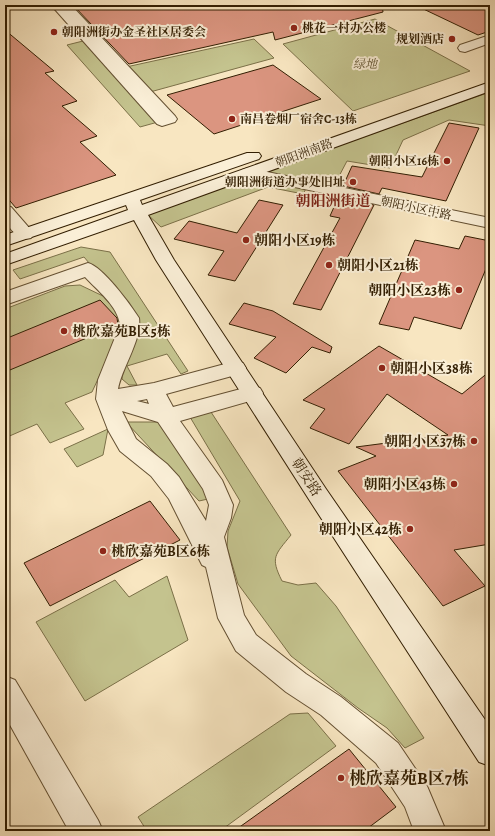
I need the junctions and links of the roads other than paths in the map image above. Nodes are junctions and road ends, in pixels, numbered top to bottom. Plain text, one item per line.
1 (57, 5) edge
2 (64, 5) edge
3 (490, 39) edge
4 (465, 48) dead end
5 (490, 73) edge
6 (490, 86) edge
7 (248, 173) junction
8 (134, 205) junction
9 (5, 211) edge
10 (490, 223) edge
11 (25, 234) junction
12 (5, 241) edge
13 (5, 260) edge
14 (5, 299) edge
15 (236, 368) junction
16 (154, 390) junction
17 (252, 393) junction
18 (107, 399) junction
19 (166, 417) junction
20 (221, 577) junction
21 (5, 689) edge
22 (490, 752) edge
23 (88, 831) edge
24 (430, 831) edge

1 - 2 street
3 - 4 street
5 - 8 street, 朝阳洲南路
6 - 7 street, 朝阳洲南路
7 - 8 street, 朝阳洲南路
7 - 10 street, 朝阳小区中路
8 - 11 street, 朝阳洲南路
8 - 13 street, 朝阳洲南路
8 - 15 street, 朝安路
9 - 11 street
11 - 12 street, 朝阳洲南路
14 - 18 street
15 - 16 street
15 - 17 street, 朝安路
16 - 18 street
16 - 19 street
17 - 19 street
17 - 22 street, 朝安路
18 - 19 street
18 - 20 street
19 - 20 street
20 - 24 street
21 - 23 street

